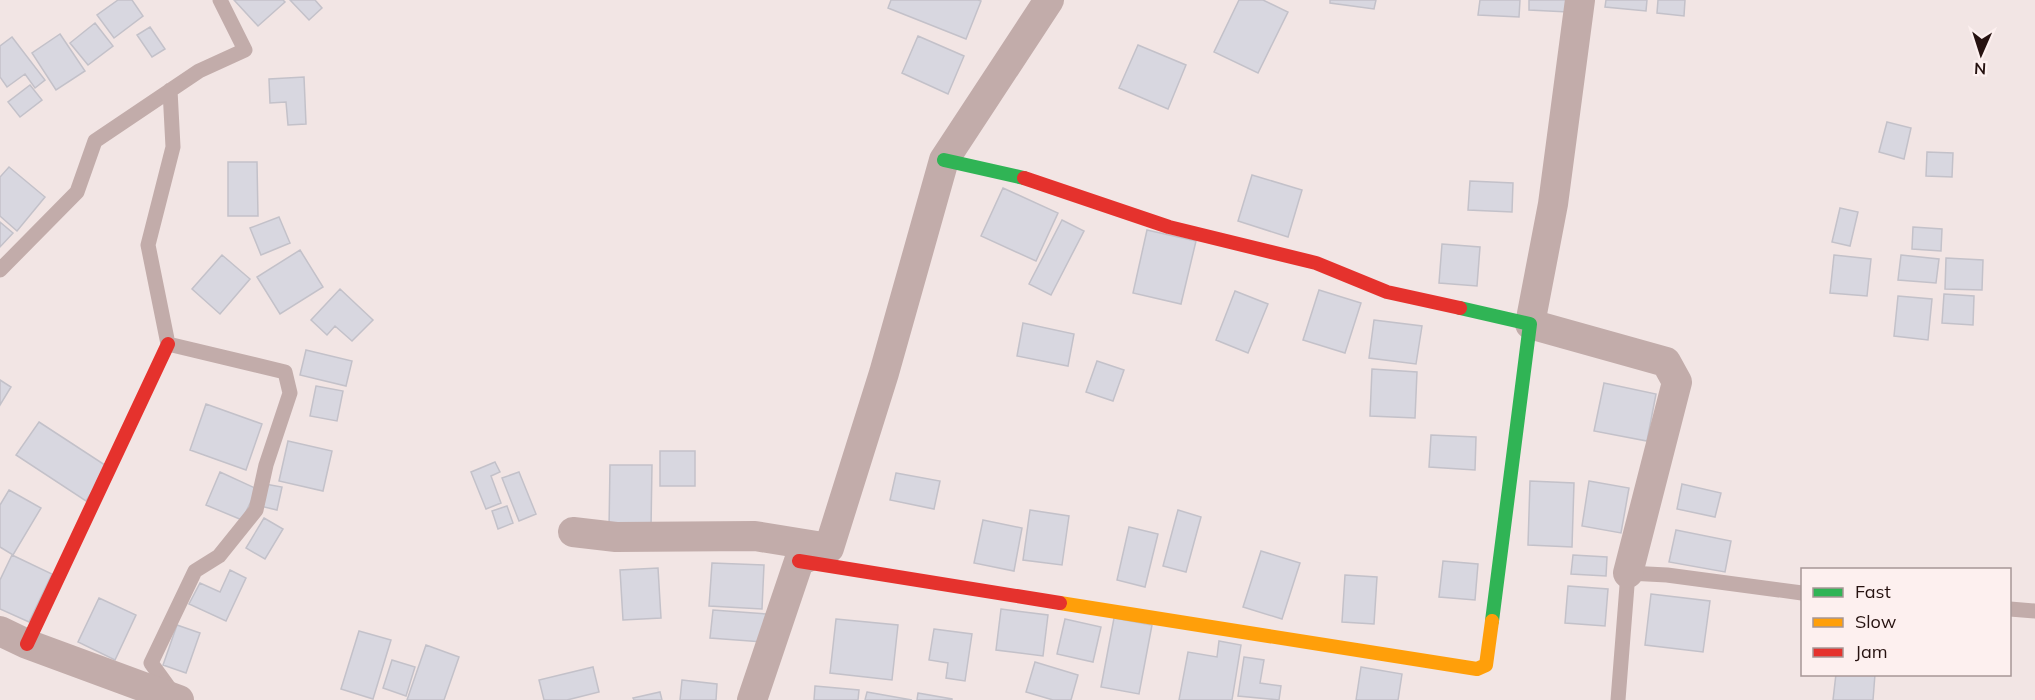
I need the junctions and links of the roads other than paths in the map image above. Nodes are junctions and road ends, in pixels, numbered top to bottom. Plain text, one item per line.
1 (220, 0) edge
2 (1049, 0) edge
3 (1580, 0) edge
4 (170, 90) junction
5 (944, 160) junction
6 (0, 270) edge
7 (1530, 324) junction
8 (168, 344) junction
9 (573, 532) dead end
10 (829, 548) junction
11 (799, 561) junction
12 (1628, 573) junction
13 (1801, 593) edge
14 (2011, 609) edge
15 (2035, 611) edge
16 (0, 631) edge
17 (27, 644) junction
18 (178, 700) edge
19 (752, 700) edge
20 (1618, 700) edge

1 - 4 lane
2 - 5 street
3 - 7 street
4 - 6 lane
4 - 8 lane
5 - 7 street
5 - 10 street
7 - 11 street
7 - 12 street
8 - 17 street
8 - 18 lane
9 - 10 street
10 - 11 street
11 - 19 street
12 - 13 lane
12 - 20 lane
14 - 15 lane
16 - 17 street
17 - 18 street

